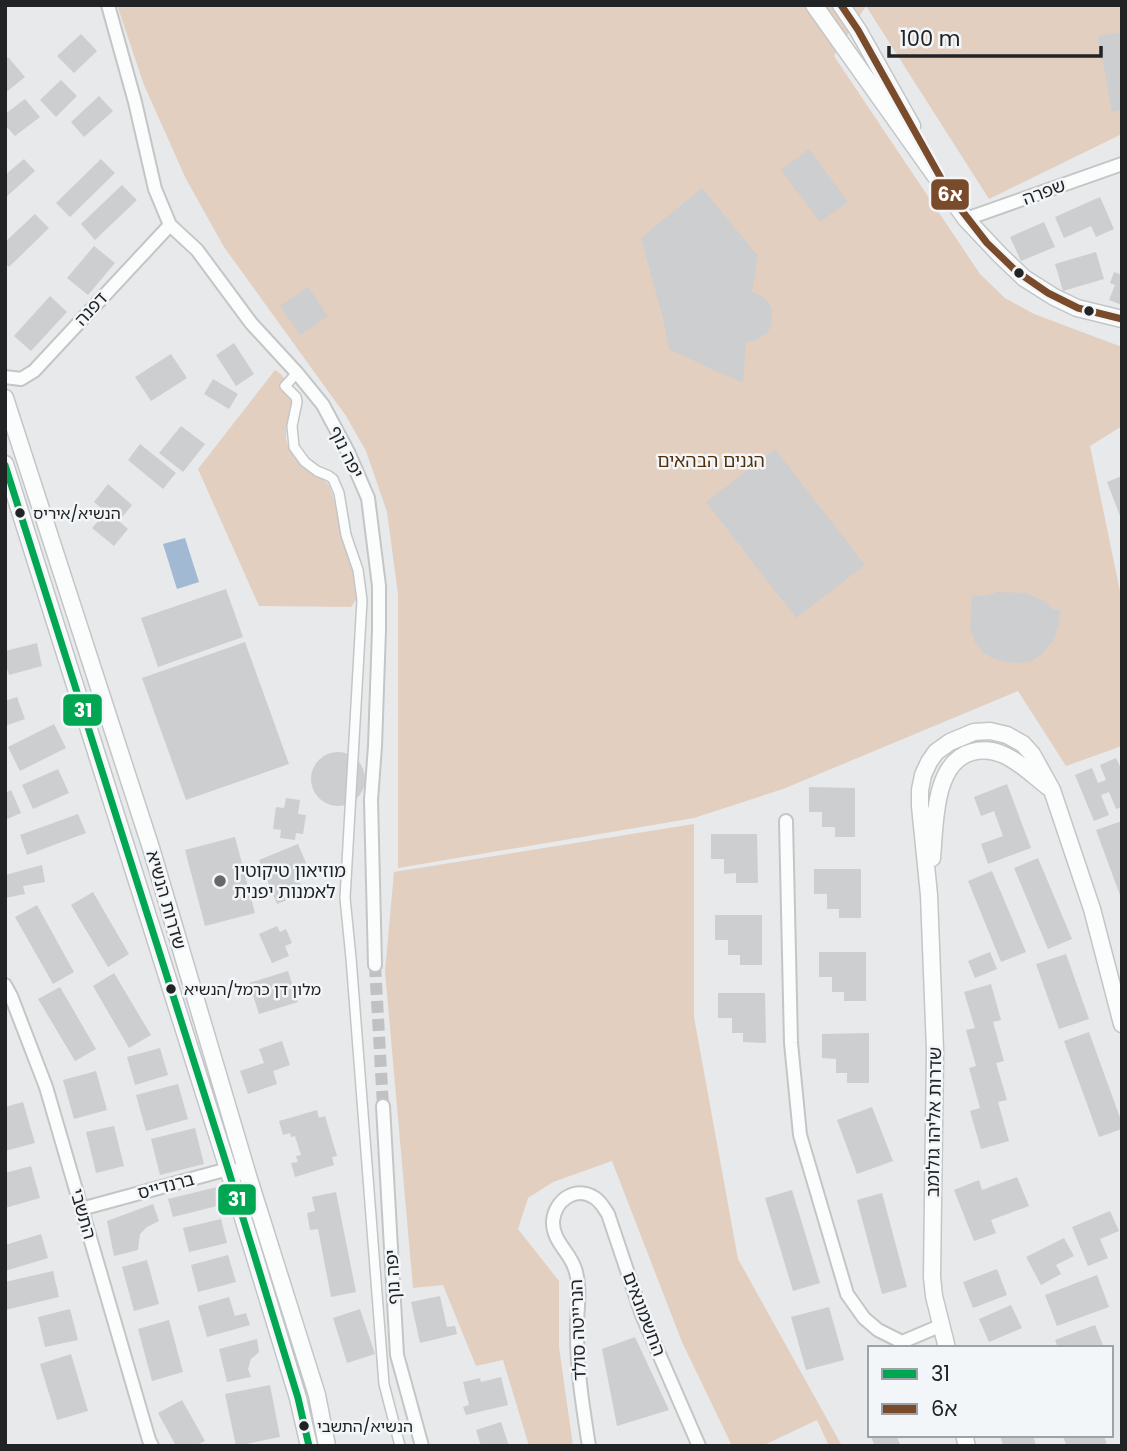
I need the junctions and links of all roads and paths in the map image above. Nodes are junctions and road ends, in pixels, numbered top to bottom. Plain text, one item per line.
1 (108, 5) edge
2 (814, 5) edge
3 (841, 5) edge
4 (1122, 164) edge
5 (953, 198) junction
6 (966, 219) junction
7 (170, 225) junction
8 (1092, 313) junction
9 (1122, 319) edge
10 (1122, 330) edge
11 (297, 373) junction
12 (5, 377) edge
13 (5, 398) edge
14 (5, 464) edge
15 (786, 821) dead end
16 (375, 965) tunnel mouth
17 (5, 985) edge
18 (1122, 1024) edge
19 (383, 1106) tunnel mouth
20 (229, 1169) junction
21 (249, 1179) junction
22 (580, 1192) joint
23 (81, 1209) junction
24 (942, 1325) junction
25 (947, 1346) edge
26 (152, 1446) edge
27 (309, 1446) edge
28 (327, 1446) edge
29 (400, 1446) edge
30 (422, 1446) edge
31 (589, 1446) edge
32 (699, 1446) edge

1 - 7 street, יפה נוף
2 - 5 street
3 - 5 street
4 - 6 street, שפרה
5 - 6 street
6 - 8 street
7 - 11 street, יפה נוף
7 - 12 street, דפנה
8 - 9 street
8 - 10 street
11 - 16 street, יפה נוף
11 - 29 street
13 - 21 street, שדרות הנשיא
14 - 20 street, שדרות הנשיא
15 - 24 street
17 - 23 street, התשבי
18 - 24 street, שדרות אליהו גולומב
19 - 30 street, יפה נוף
20 - 21 street
20 - 23 street, ברנדייס
20 - 27 street, שדרות הנשיא
21 - 28 street, שדרות הנשיא
22 - 31 street, הנרייטה סולד
22 - 32 street, החשמונאים
23 - 26 street, התשבי
24 - 25 street, שדרות אליהו גולומב

